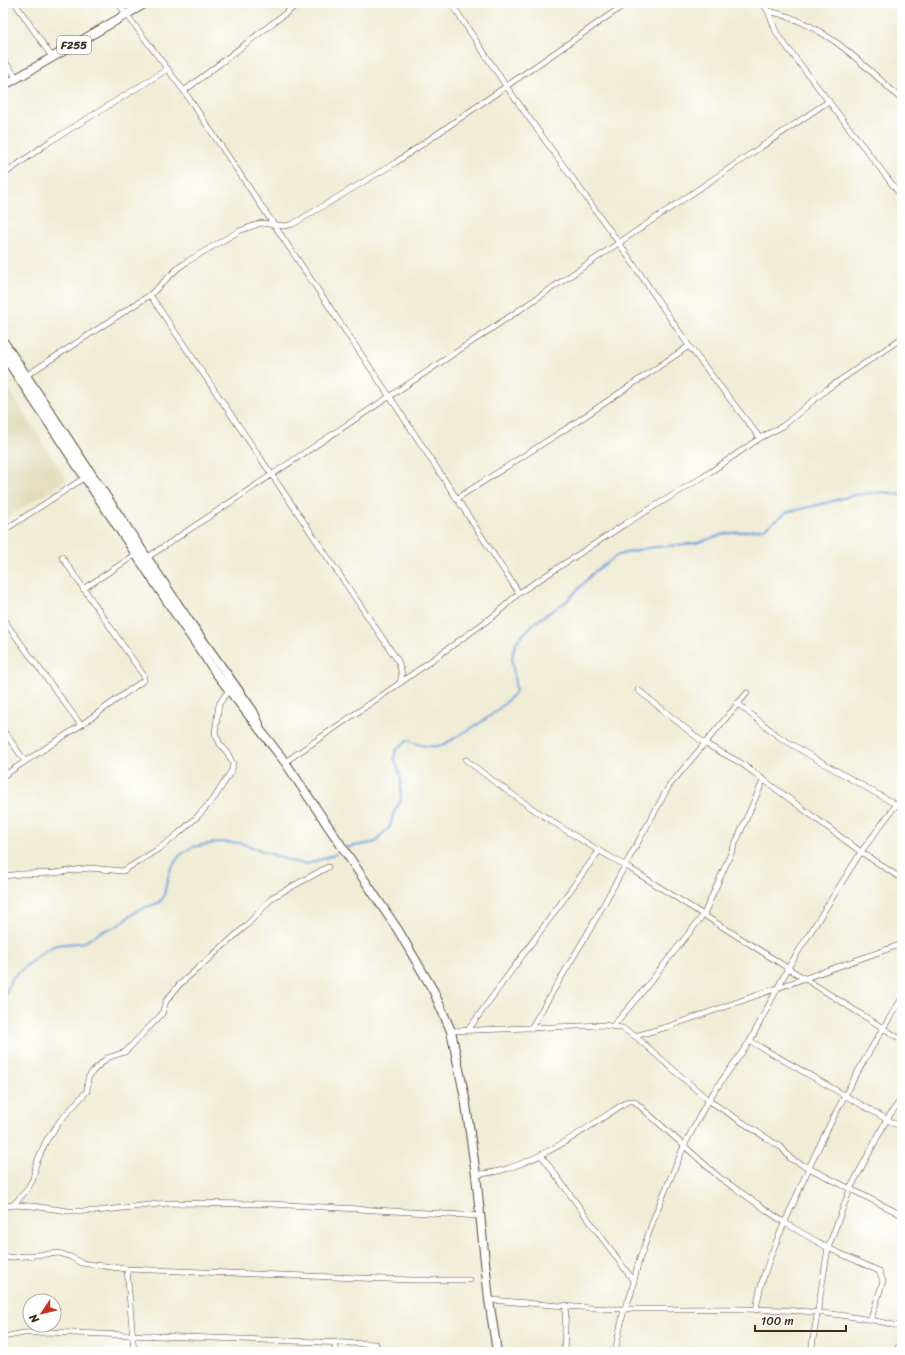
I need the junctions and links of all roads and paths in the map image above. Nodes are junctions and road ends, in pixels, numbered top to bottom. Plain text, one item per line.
1 (15, 3) edge
2 (118, 3) edge
3 (146, 3) edge
4 (299, 3) edge
5 (451, 3) edge
6 (627, 3) edge
7 (762, 3) edge
8 (768, 11) junction
9 (126, 14) junction
10 (52, 57) junction
11 (3, 59) edge
12 (168, 69) junction
13 (17, 78) junction
14 (3, 86) edge
15 (506, 86) junction
16 (184, 91) junction
17 (902, 100) edge
18 (829, 101) junction
19 (3, 175) edge
20 (902, 197) edge
21 (274, 226) junction
22 (619, 243) junction
23 (150, 295) junction
24 (902, 338) edge
25 (3, 341) edge
26 (689, 346) junction
27 (3, 354) edge
28 (23, 378) junction
29 (390, 397) junction
30 (760, 438) junction
31 (272, 475) junction
32 (84, 478) junction
33 (456, 499) junction
34 (3, 531) edge
35 (142, 556) junction
36 (62, 557) dead end
37 (83, 589) junction
38 (519, 593) junction
39 (3, 619) edge
40 (400, 683) junction
41 (229, 690) junction
42 (638, 690) dead end
43 (747, 693) dead end
44 (737, 703) junction
45 (81, 724) junction
46 (3, 730) edge
47 (263, 732) junction
48 (704, 743) junction
49 (466, 760) dead end
50 (25, 761) junction
51 (285, 762) junction
52 (3, 776) edge
53 (763, 781) junction
54 (902, 797) edge
55 (900, 806) edge
56 (599, 850) junction
57 (861, 852) junction
58 (626, 866) junction
59 (328, 867) dead end
60 (3, 876) edge
61 (902, 879) edge
62 (704, 914) junction
63 (902, 944) edge
64 (788, 968) junction
65 (804, 979) junction
66 (778, 989) junction
67 (902, 998) edge
68 (613, 1026) junction
69 (531, 1028) junction
70 (882, 1028) junction
71 (468, 1030) junction
72 (451, 1031) junction
73 (634, 1036) junction
74 (902, 1040) edge
75 (750, 1041) junction
76 (843, 1096) junction
77 (902, 1098) edge
78 (708, 1100) junction
79 (887, 1119) junction
80 (902, 1128) edge
81 (684, 1146) junction
82 (541, 1154) junction
83 (808, 1168) junction
84 (476, 1175) junction
85 (850, 1188) junction
86 (13, 1205) junction
87 (3, 1207) edge
88 (902, 1215) edge
89 (480, 1216) junction
90 (785, 1223) junction
91 (828, 1248) junction
92 (3, 1258) edge
93 (127, 1269) junction
94 (470, 1280) dead end
95 (633, 1280) junction
96 (489, 1300) junction
97 (566, 1305) junction
98 (624, 1309) junction
99 (756, 1310) junction
100 (818, 1313) junction
101 (871, 1319) junction
102 (902, 1327) edge
103 (132, 1336) junction
104 (3, 1337) edge
105 (902, 1339) edge
106 (334, 1342) junction
107 (376, 1344) dead end
108 (134, 1352) edge
109 (336, 1352) edge
110 (496, 1352) edge
111 (564, 1352) edge
112 (615, 1352) edge
113 (811, 1352) edge
114 (896, 1352) edge

1 - 10 street
2 - 9 street
3 - 9 main road, F255
4 - 16 street
5 - 15 street
6 - 15 street
7 - 8 street
8 - 17 street
8 - 18 street
9 - 10 main road, F255
9 - 12 street
10 - 13 main road, F255
11 - 13 street
12 - 16 street
12 - 19 street
13 - 14 main road, F255
15 - 21 street
15 - 22 street
16 - 21 street
18 - 20 street
18 - 22 street
21 - 23 street
21 - 29 street
22 - 26 street
22 - 29 street
23 - 28 street
23 - 31 street
24 - 30 street
25 - 28 main road
26 - 30 street
26 - 33 street
27 - 28 main road
28 - 32 main road
28 - 35 main road
29 - 31 street
29 - 33 street
30 - 38 street
31 - 35 street
31 - 40 street
32 - 34 street
32 - 35 main road
33 - 38 street
35 - 37 street
35 - 41 main road
35 - 47 main road
36 - 37 street
37 - 45 street
38 - 40 street
39 - 45 street
40 - 51 street
41 - 47 main road
41 - 60 street
42 - 48 street
43 - 44 street
44 - 48 street
44 - 55 street
45 - 50 street
46 - 50 street
47 - 51 main road
48 - 53 street
48 - 58 street
49 - 56 street
50 - 52 street
51 - 72 main road
53 - 57 street
53 - 62 street
54 - 55 street
55 - 57 street
56 - 58 street
56 - 71 street
57 - 61 street
57 - 64 street
58 - 62 street
58 - 69 street
59 - 86 street
62 - 64 street
62 - 68 street
63 - 65 street
64 - 65 street
64 - 66 street
65 - 66 street
65 - 70 street
66 - 73 street
66 - 75 street
67 - 70 street
68 - 69 street
68 - 73 street
69 - 71 street
70 - 74 street
70 - 76 street
71 - 72 street
72 - 84 main road
73 - 78 street
75 - 76 street
75 - 78 street
76 - 79 street
76 - 83 street
77 - 79 street
78 - 81 street
78 - 83 street
79 - 80 street
79 - 85 street
81 - 82 street
81 - 90 street
81 - 95 street
82 - 84 street
82 - 95 street
83 - 85 street
83 - 90 street
84 - 89 main road
85 - 88 street
85 - 91 street
86 - 87 street
86 - 89 street
89 - 96 main road
90 - 91 street
90 - 99 street
91 - 100 street
91 - 101 street
92 - 93 street
93 - 94 street
93 - 103 street
95 - 98 street
96 - 97 street
96 - 110 main road
97 - 98 street
97 - 111 street
98 - 99 street
98 - 112 street
99 - 100 street
100 - 101 street
100 - 113 street
101 - 102 street
103 - 104 street
103 - 106 street
103 - 108 street
105 - 114 street
106 - 107 street
106 - 109 street

